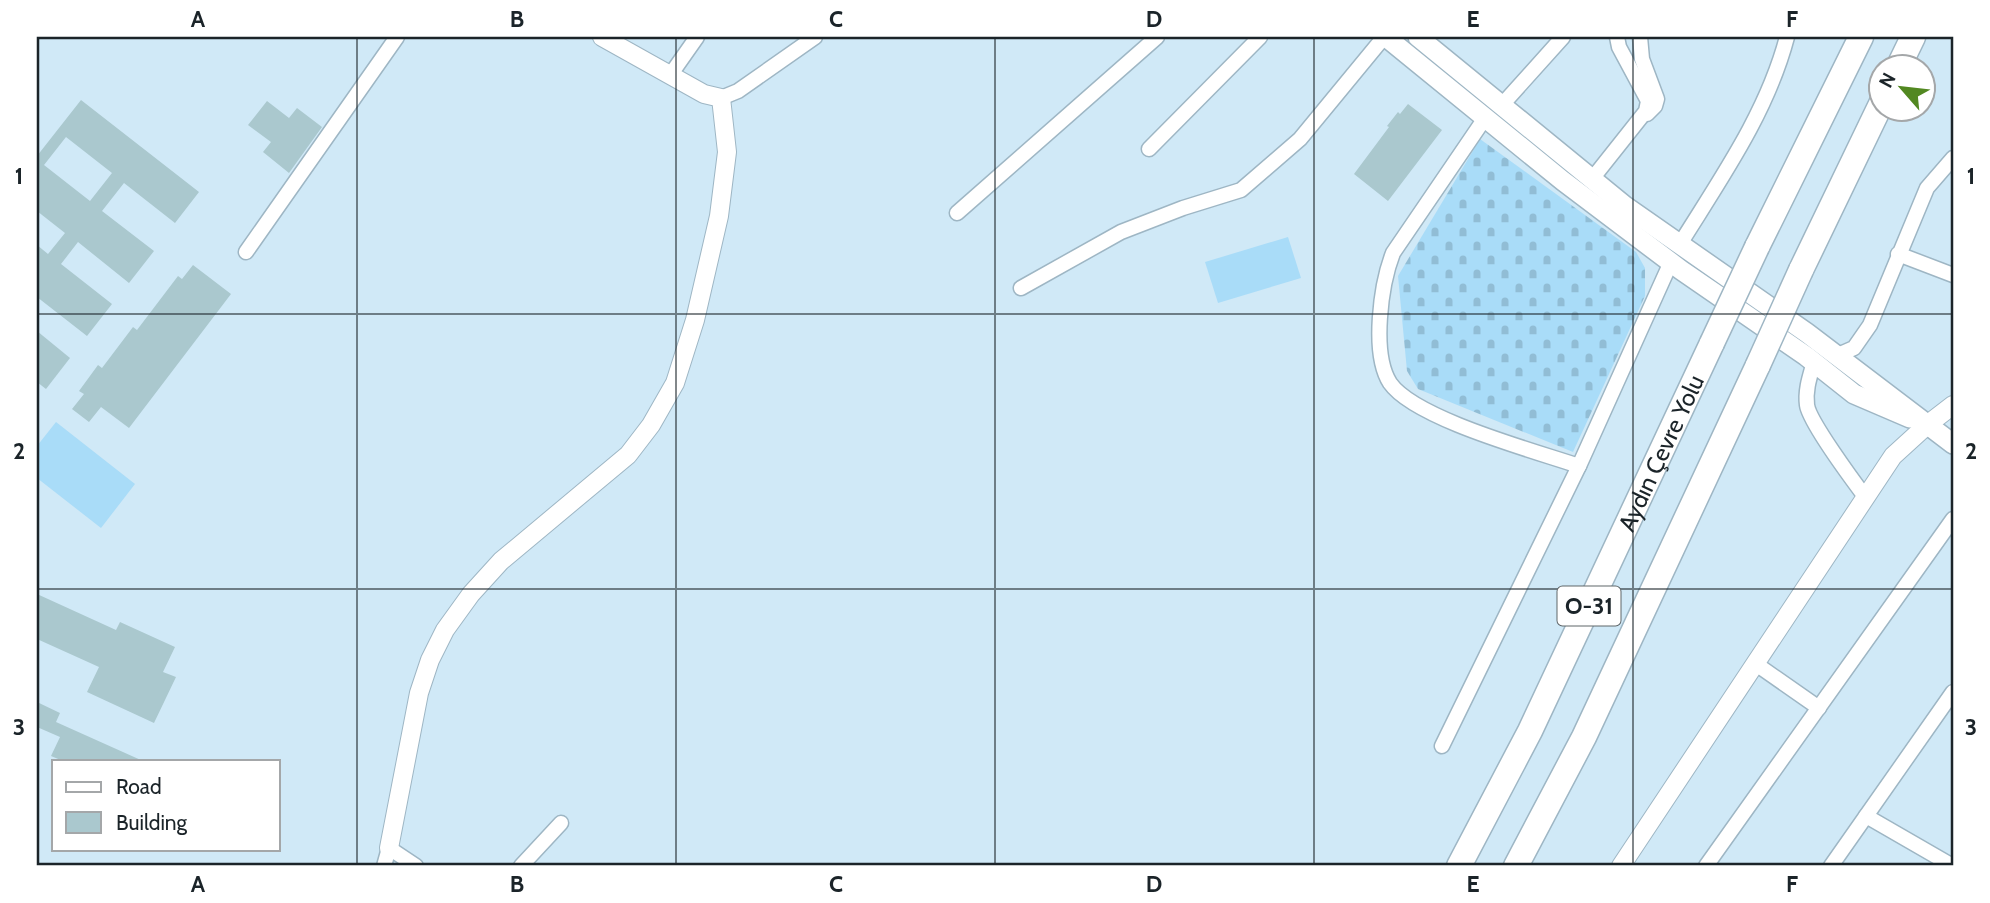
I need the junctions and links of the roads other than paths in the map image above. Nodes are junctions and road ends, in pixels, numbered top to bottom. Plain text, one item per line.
1 (602, 37) edge
2 (697, 37) edge
3 (815, 37) edge
4 (1157, 37) edge
5 (1260, 37) edge
6 (1385, 37) edge
7 (1563, 37) edge
8 (1617, 37) edge
9 (1640, 37) edge
10 (1787, 37) edge
11 (1861, 37) edge
12 (396, 38) edge
13 (1426, 39) edge
14 (671, 74) junction
15 (721, 98) junction
16 (1493, 112) junction
17 (1643, 117) junction
18 (1871, 122) edge
19 (1149, 149) dead end
20 (1953, 158) edge
21 (1592, 179) junction
22 (957, 213) dead end
23 (1680, 244) junction
24 (246, 252) dead end
25 (1898, 254) junction
26 (1671, 262) junction
27 (1953, 275) edge
28 (1021, 288) dead end
29 (1838, 355) junction
30 (1814, 362) junction
31 (1953, 405) edge
32 (1927, 425) junction
33 (1953, 444) edge
34 (1579, 467) junction
35 (1866, 498) junction
36 (1953, 519) edge
37 (1756, 664) junction
38 (1953, 692) edge
39 (1819, 708) junction
40 (1442, 747) dead end
41 (1866, 816) junction
42 (561, 823) dead end
43 (389, 848) junction
44 (1951, 864) edge
45 (384, 866) edge
46 (416, 866) edge
47 (521, 866) edge
48 (1459, 866) edge
49 (1516, 866) edge
50 (1620, 866) edge
51 (1706, 866) edge
52 (1831, 866) edge

1 - 14 street
2 - 14 street
3 - 15 street
4 - 22 street
5 - 19 street
6 - 16 main road
6 - 28 street
7 - 16 street
8 - 17 street
9 - 17 street
10 - 23 street
11 - 48 highway, Aydın Çevre Yolu / O-31, bridge
12 - 24 street
13 - 16 main road
14 - 15 street
15 - 43 street
16 - 21 main road
16 - 26 main road
16 - 34 street
17 - 21 street
18 - 49 highway, Aydın Çevre Yolu / O-31, bridge
20 - 25 street
21 - 23 main road
23 - 29 main road
25 - 27 street
25 - 29 street
26 - 30 main road
26 - 34 street
29 - 32 main road
30 - 32 main road
30 - 35 street
31 - 32 street
32 - 33 main road
32 - 35 street
34 - 40 street
35 - 37 street
36 - 39 street
37 - 39 street
37 - 50 street
38 - 41 street
39 - 51 street
41 - 44 street
41 - 52 street
42 - 47 street
43 - 45 street
43 - 46 street

